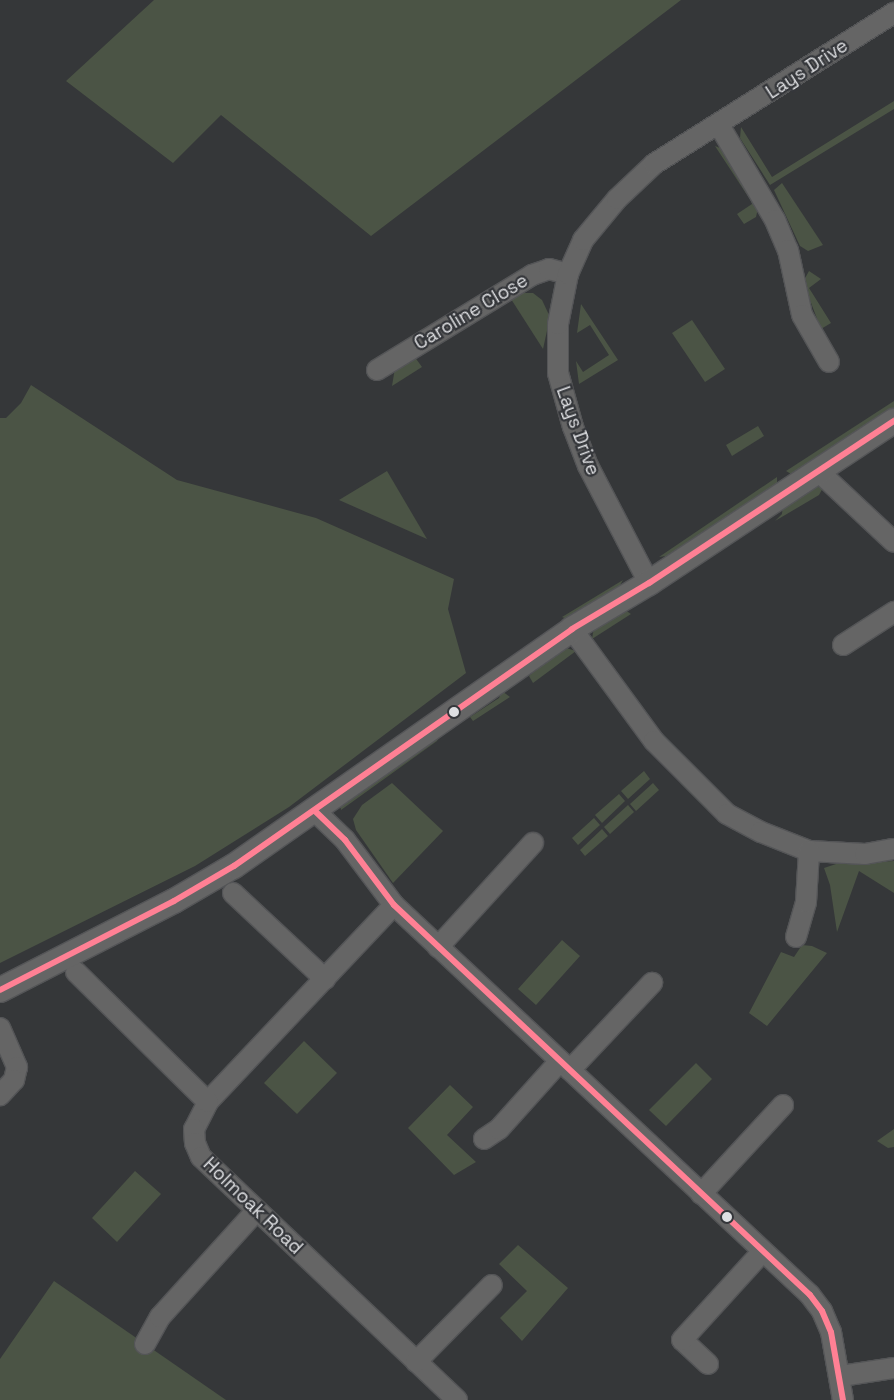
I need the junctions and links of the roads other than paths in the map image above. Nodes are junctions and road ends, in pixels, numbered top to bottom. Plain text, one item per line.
1 (894, 13) edge
2 (719, 125) junction
3 (568, 274) junction
4 (829, 362) dead end
5 (377, 370) dead end
6 (894, 421) edge
7 (818, 470) junction
8 (894, 542) edge
9 (649, 583) junction
10 (894, 612) edge
11 (572, 629) junction
12 (843, 645) dead end
13 (315, 811) junction
14 (533, 843) dead end
15 (894, 849) edge
16 (809, 851) junction
17 (233, 893) dead end
18 (394, 905) junction
19 (796, 938) dead end
20 (438, 947) junction
21 (76, 972) dead end
22 (325, 979) junction
23 (652, 983) dead end
24 (0, 990) edge
25 (0, 1028) edge
26 (565, 1066) junction
27 (0, 1096) edge
28 (208, 1102) junction
29 (783, 1105) dead end
30 (484, 1140) dead end
31 (701, 1194) junction
32 (257, 1210) junction
33 (762, 1252) junction
34 (492, 1285) dead end
35 (145, 1344) dead end
36 (416, 1362) junction
37 (708, 1364) dead end
38 (894, 1368) edge
39 (840, 1376) junction
40 (457, 1400) edge
41 (842, 1400) edge

1 - 2 street, Lays Drive
2 - 3 street, Lays Drive
2 - 4 street
3 - 5 street, Caroline Close
3 - 9 street, Lays Drive
6 - 7 street
7 - 8 street
7 - 9 street
9 - 11 street
10 - 12 street
11 - 13 street
11 - 16 street
13 - 18 street
13 - 24 street
14 - 20 street
15 - 16 street
16 - 19 street
17 - 22 street
18 - 20 street
18 - 22 street, Holmoak Road
20 - 26 street
21 - 28 street
22 - 28 street, Holmoak Road
23 - 26 street
25 - 27 street
26 - 30 street
26 - 31 street
28 - 32 street, Holmoak Road
29 - 31 street
31 - 33 street
32 - 35 street
32 - 36 street, Holmoak Road
33 - 37 street
33 - 39 street
34 - 36 street
36 - 40 street, Holmoak Road
38 - 39 street
39 - 41 street

